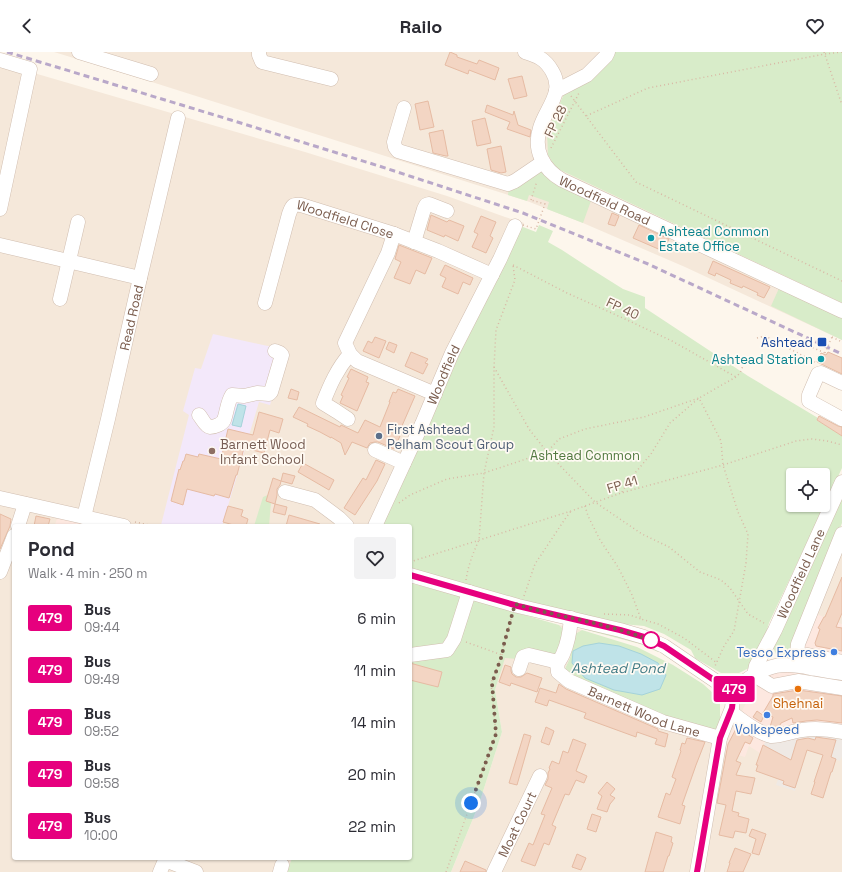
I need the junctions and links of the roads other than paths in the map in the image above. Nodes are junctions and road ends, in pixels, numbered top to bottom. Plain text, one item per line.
1 (79, 52) edge
2 (259, 52) edge
3 (525, 52) edge
4 (608, 52) edge
5 (0, 60) edge
6 (151, 74) dead end
7 (331, 79) dead end
8 (560, 89) junction
9 (404, 108) dead end
10 (178, 118) dead end
11 (542, 162) junction
12 (0, 209) edge
13 (447, 211) dead end
14 (78, 222) dead end
15 (519, 226) road end
16 (394, 234) junction
17 (414, 242) junction
18 (0, 245) edge
19 (69, 261) junction
20 (492, 275) junction
21 (140, 278) junction
22 (60, 299) dead end
23 (265, 303) dead end
24 (842, 311) edge
25 (275, 351) dead end
26 (350, 354) junction
27 (842, 383) edge
28 (435, 394) junction
29 (199, 415) dead end
30 (348, 419) dead end
31 (842, 419) edge
32 (375, 450) dead end
33 (404, 463) junction
34 (842, 482) edge
35 (285, 492) dead end
36 (0, 498) edge
37 (26, 504) junction
38 (84, 517) junction
39 (19, 524) edge
40 (115, 524) edge
41 (345, 524) edge
42 (376, 524) edge
43 (842, 534) edge
44 (12, 541) edge
45 (0, 572) edge
46 (412, 576) edge
47 (469, 592) junction
48 (571, 618) junction
49 (769, 643) junction
50 (412, 655) edge
51 (796, 661) junction
52 (558, 662) junction
53 (842, 662) edge
54 (776, 666) junction
55 (519, 669) dead end
56 (842, 673) edge
57 (754, 675) junction
58 (842, 688) edge
59 (734, 689) junction
60 (730, 712) junction
61 (842, 732) edge
62 (720, 738) junction
63 (540, 776) dead end
64 (164, 863) edge
65 (196, 872) edge
66 (494, 872) edge
67 (697, 872) edge

1 - 6 street
2 - 7 street
3 - 8 street
4 - 8 street
5 - 12 street
8 - 11 street
9 - 11 street
10 - 21 street, Read Road
11 - 24 street, Woodfield Road
13 - 17 street
14 - 19 street
15 - 20 street, Woodfield
16 - 17 street, Woodfield Close
16 - 23 street, Woodfield Close
16 - 26 street
17 - 20 street, Woodfield Close
18 - 19 street
19 - 21 street
19 - 22 street
20 - 28 street, Woodfield
21 - 38 street, Read Road
25 - 29 street
26 - 28 street
26 - 30 street
27 - 31 street
28 - 33 street, Woodfield
32 - 33 street
33 - 42 street, Woodfield
34 - 49 street, Woodfield Lane
35 - 41 street
36 - 37 street
37 - 38 street
37 - 39 street
38 - 40 street
43 - 51 street, Woodfield Lane
44 - 45 street
46 - 47 street
47 - 48 street
47 - 50 street
48 - 52 street
48 - 59 street
49 - 54 street
49 - 57 street, Woodfield Lane
51 - 53 street
51 - 54 street
51 - 56 street
52 - 55 street
52 - 62 street, Barnett Wood Lane
54 - 57 street
57 - 58 street
57 - 59 street
59 - 60 street
60 - 61 street
60 - 62 street
62 - 67 street
63 - 66 street, Moat Court
64 - 65 street

